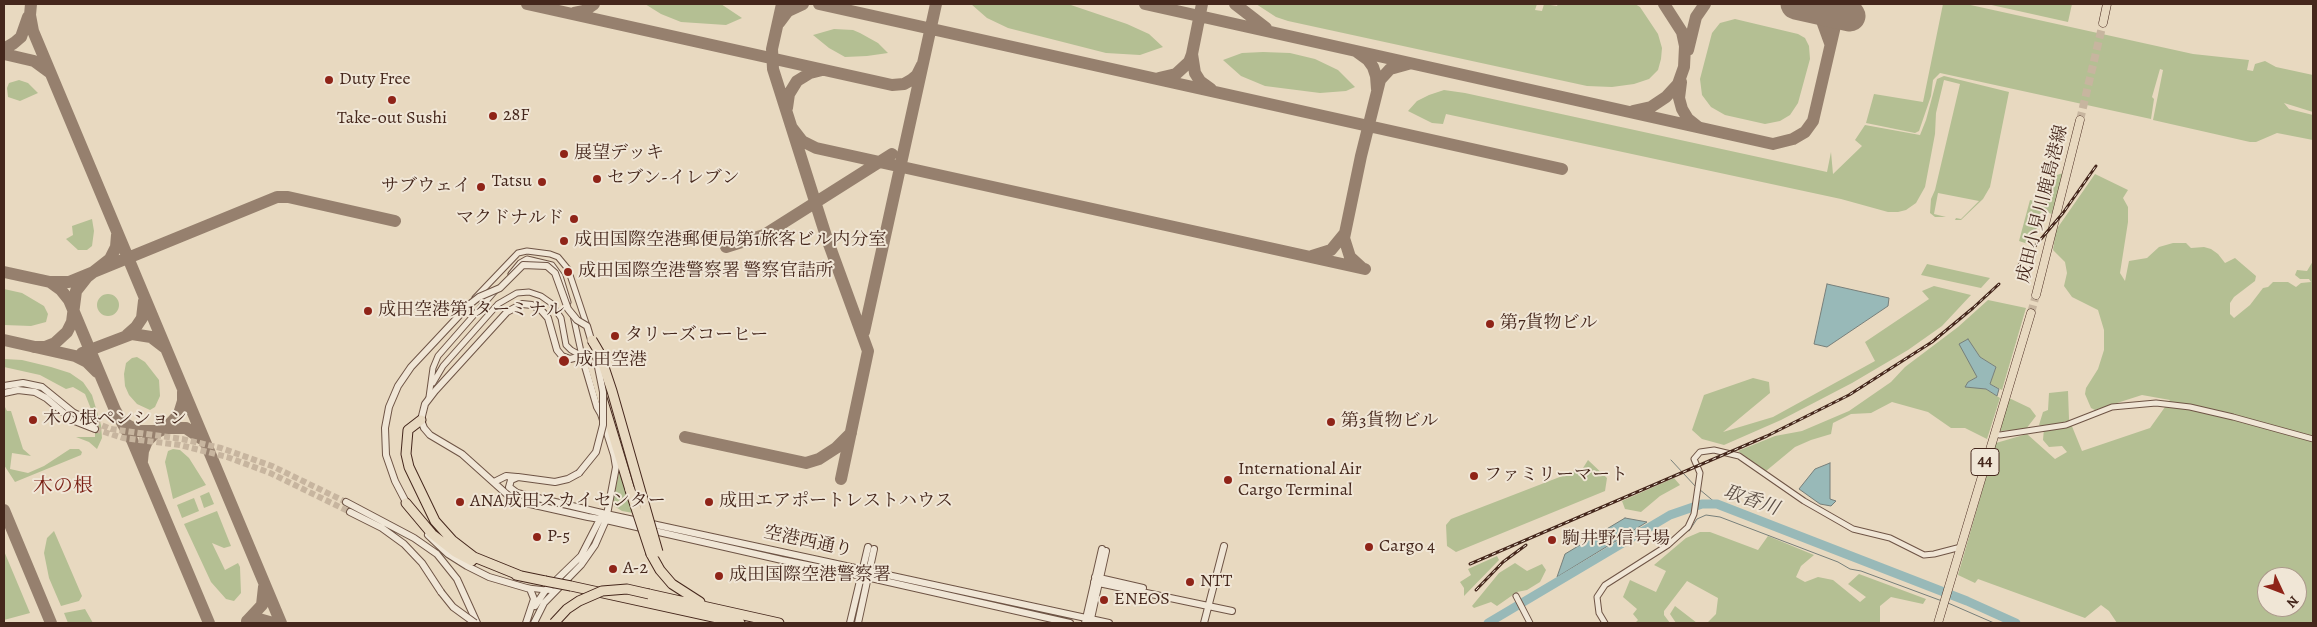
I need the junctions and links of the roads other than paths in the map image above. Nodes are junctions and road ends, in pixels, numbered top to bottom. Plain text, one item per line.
1 (2107, 4) edge
2 (2102, 23) tunnel mouth
3 (2080, 120) tunnel mouth
4 (2036, 295) tunnel mouth
5 (470, 304) junction
6 (2031, 313) tunnel mouth
7 (587, 326) junction
8 (592, 340) junction
9 (582, 356) junction
10 (4, 386) edge
11 (431, 388) junction
12 (4, 393) edge
13 (428, 399) junction
14 (421, 420) junction
15 (1994, 434) junction
16 (2313, 439) edge
17 (518, 477) junction
18 (494, 482) junction
19 (346, 502) tunnel mouth
20 (406, 503) joint
21 (350, 512) tunnel mouth
22 (604, 518) junction
23 (1224, 546) dead end
24 (1961, 547) junction
25 (871, 548) dead end
26 (1104, 550) dead end
27 (452, 553) junction
28 (655, 553) junction
29 (866, 573) junction
30 (521, 576) junction
31 (1097, 580) junction
32 (525, 587) junction
33 (545, 591) junction
34 (555, 591) junction
35 (1516, 596) dead end
36 (1209, 604) junction
37 (1232, 611) dead end
38 (728, 612) junction
39 (529, 616) junction
40 (1088, 621) edge
41 (476, 623) edge
42 (526, 623) edge
43 (534, 623) edge
44 (554, 623) edge
45 (740, 623) edge
46 (779, 623) edge
47 (850, 623) edge
48 (858, 623) edge
49 (1070, 623) edge
50 (1109, 623) edge
51 (1204, 623) edge
52 (1530, 623) edge
53 (1604, 623) edge
54 (1938, 623) edge

1 - 2 main road
3 - 4 main road, 成田小見川鹿島港線
5 - 7 street, bridge
5 - 7 street, bridge
5 - 20 street
6 - 15 main road, 44
7 - 8 street, bridge
8 - 17 street, bridge
8 - 28 highway, bridge
9 - 11 street
9 - 11 street
9 - 13 street
9 - 22 street
9 - 28 highway, bridge
10 - 12 street
11 - 13 street
13 - 14 street
14 - 18 street
14 - 30 highway
15 - 16 street
15 - 24 main road, 44
17 - 18 street
17 - 22 street
18 - 22 street
19 - 41 street
20 - 27 highway
21 - 41 street, bridge
22 - 29 street, 空港西通り
22 - 33 street
22 - 34 street
23 - 36 street
24 - 53 street
24 - 54 main road, 44
25 - 29 street
26 - 31 street
27 - 30 highway
27 - 32 street
28 - 38 highway
29 - 40 street, 空港西通り
29 - 47 street
29 - 48 street
29 - 49 street, 空港西通り
30 - 45 highway, bridge
31 - 36 street
31 - 40 street
32 - 33 street
32 - 39 street
33 - 34 street
33 - 39 street
34 - 43 street
35 - 52 street
36 - 37 street
36 - 51 street
38 - 44 highway, bridge
38 - 46 highway
39 - 42 street
40 - 50 street, 空港西通り

